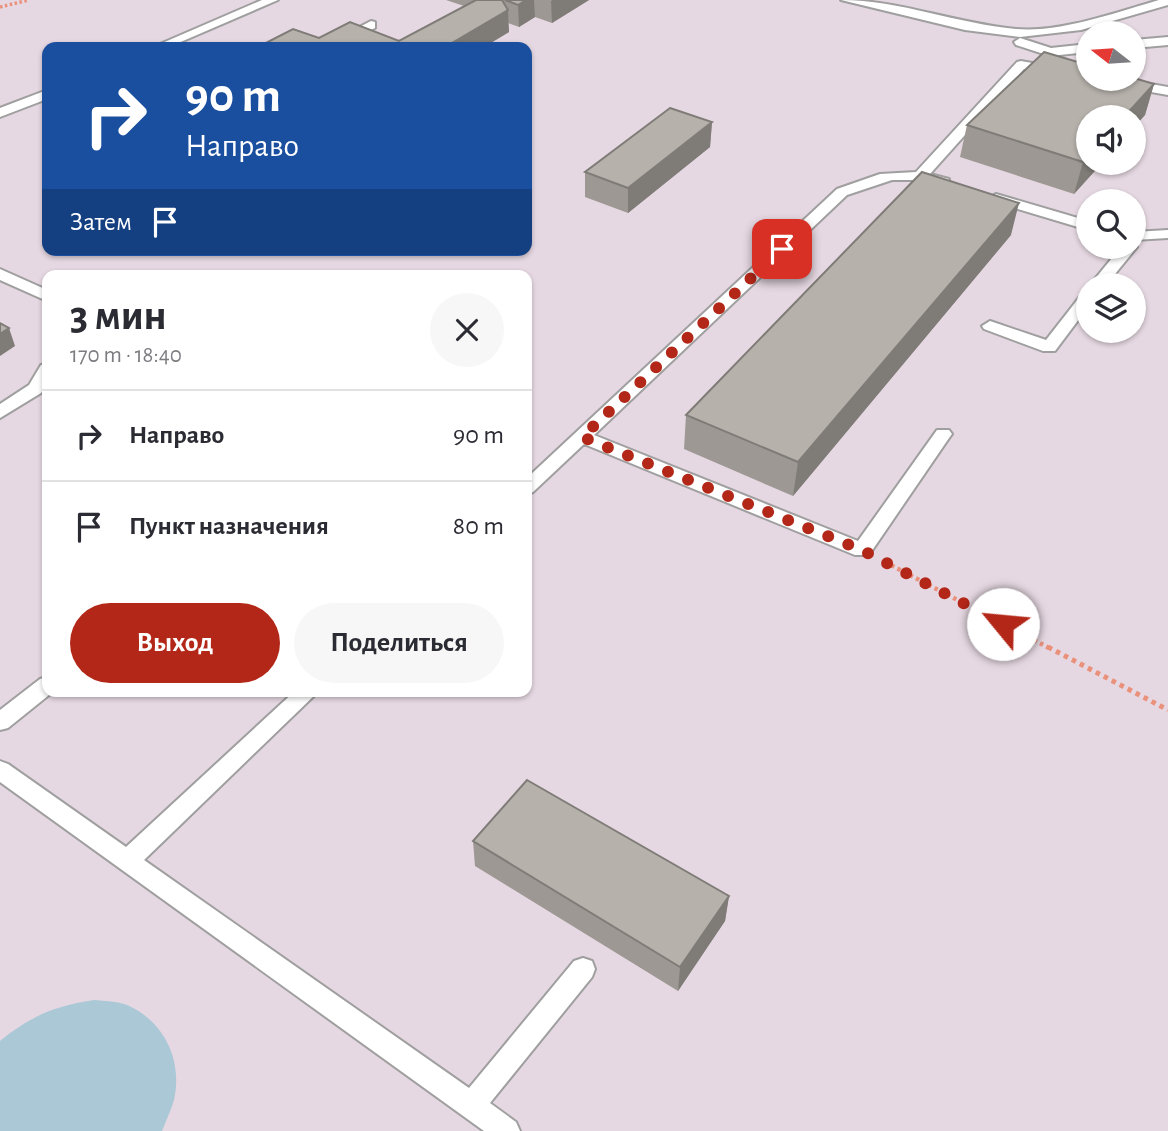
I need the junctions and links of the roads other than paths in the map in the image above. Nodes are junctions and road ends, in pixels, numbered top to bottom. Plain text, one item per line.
1 (272, 0) edge
2 (847, 0) edge
3 (1168, 1) edge
4 (372, 25) dead end
5 (1020, 41) dead end
6 (1168, 41) edge
7 (171, 42) edge
8 (337, 42) edge
9 (1146, 43) edge
10 (1076, 49) edge
11 (1076, 75) edge
12 (1146, 87) edge
13 (1168, 91) edge
14 (42, 96) edge
15 (0, 113) edge
16 (921, 175) junction
17 (960, 187) edge
18 (985, 195) edge
19 (1076, 222) edge
20 (1168, 234) edge
21 (1146, 238) edge
22 (1118, 259) edge
23 (1107, 273) edge
24 (0, 274) edge
25 (42, 294) edge
26 (1076, 312) edge
27 (990, 326) dead end
28 (42, 377) edge
29 (0, 412) edge
30 (943, 434) dead end
31 (582, 437) junction
32 (532, 483) edge
33 (42, 689) edge
34 (303, 697) edge
35 (0, 722) edge
36 (0, 771) edge
37 (128, 860) junction
38 (583, 970) dead end
39 (471, 1105) junction
40 (507, 1131) edge

1 - 7 lane
2 - 3 lane
4 - 8 lane
5 - 10 lane
6 - 9 lane
11 - 16 lane
12 - 13 lane
14 - 15 lane
16 - 17 lane
16 - 31 lane
18 - 19 lane
20 - 21 lane
22 - 23 lane
24 - 25 lane
26 - 27 lane
28 - 29 lane
30 - 31 lane
31 - 32 lane
33 - 35 lane
34 - 37 lane
36 - 37 lane
37 - 39 lane
38 - 39 lane
39 - 40 lane

